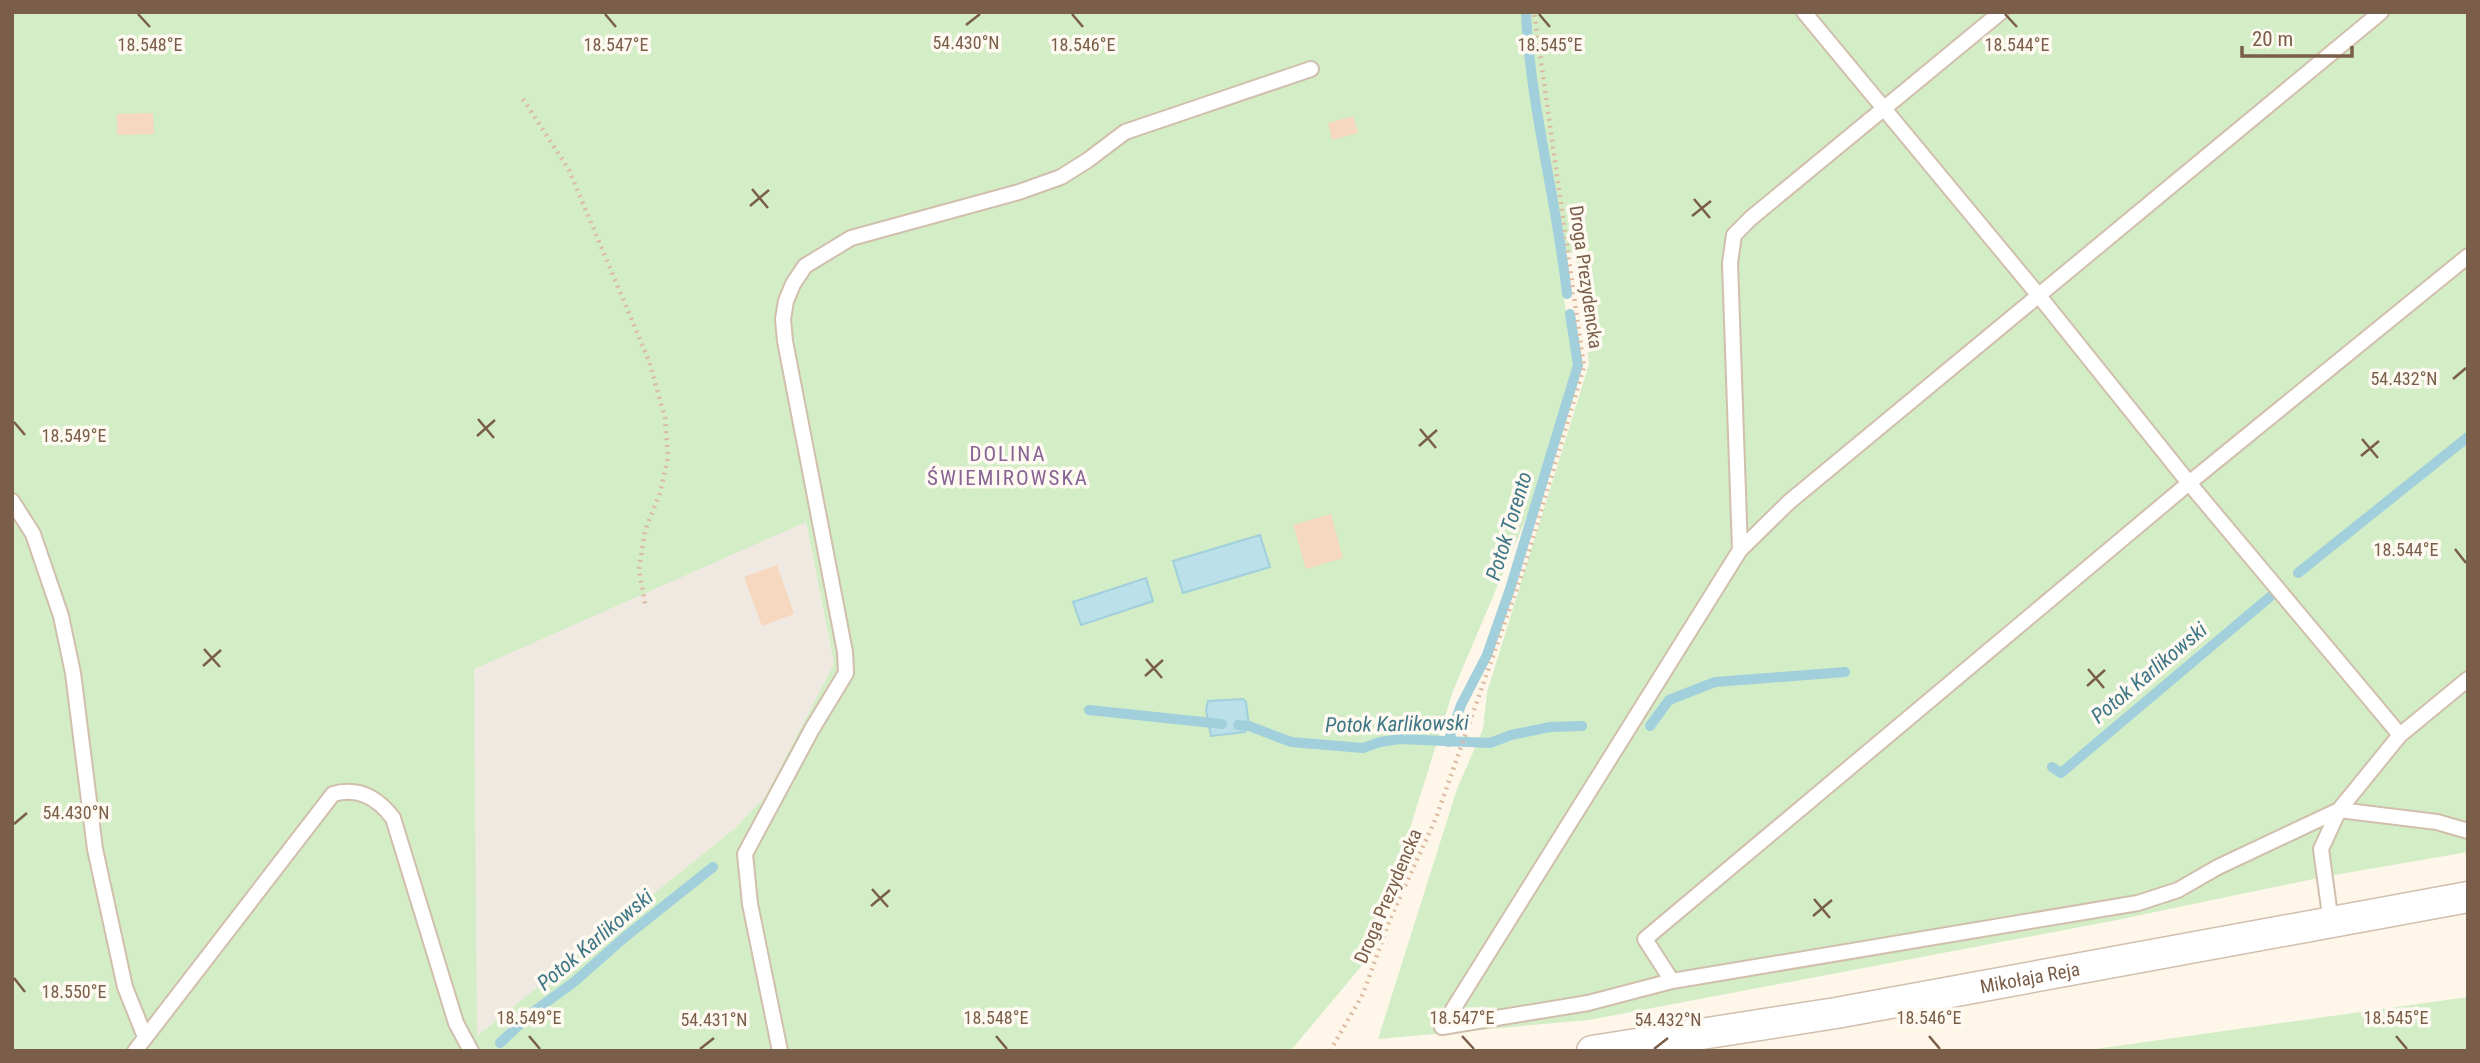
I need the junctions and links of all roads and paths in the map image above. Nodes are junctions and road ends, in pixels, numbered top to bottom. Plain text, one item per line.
1 (1534, 12) edge
2 (1804, 12) edge
3 (2001, 12) edge
4 (2381, 12) edge
5 (1311, 69) dead end
6 (523, 99) dead end
7 (1883, 110) junction
8 (2468, 257) edge
9 (2040, 297) junction
10 (2189, 483) junction
11 (12, 501) edge
12 (1740, 550) junction
13 (645, 604) dead end
14 (2468, 679) edge
15 (2400, 735) junction
16 (2339, 810) junction
17 (2468, 831) edge
18 (2468, 897) edge
19 (2331, 923) junction
20 (1672, 981) junction
21 (145, 1037) junction
22 (135, 1051) edge
23 (471, 1051) edge
24 (780, 1051) edge
25 (1331, 1051) edge
26 (1592, 1051) edge

1 - 25 path, Droga Prezydencka
2 - 7 lane
3 - 7 lane
4 - 9 lane
5 - 24 lane
6 - 13 path
7 - 9 lane
7 - 12 lane
8 - 10 lane
9 - 10 lane
9 - 12 lane
10 - 15 lane
10 - 20 lane
11 - 21 lane
12 - 20 lane
14 - 15 lane
15 - 16 lane
16 - 17 lane
16 - 19 lane
16 - 20 lane
18 - 19 street, Mikołaja Reja
19 - 26 street, Mikołaja Reja
21 - 22 lane
21 - 23 lane

